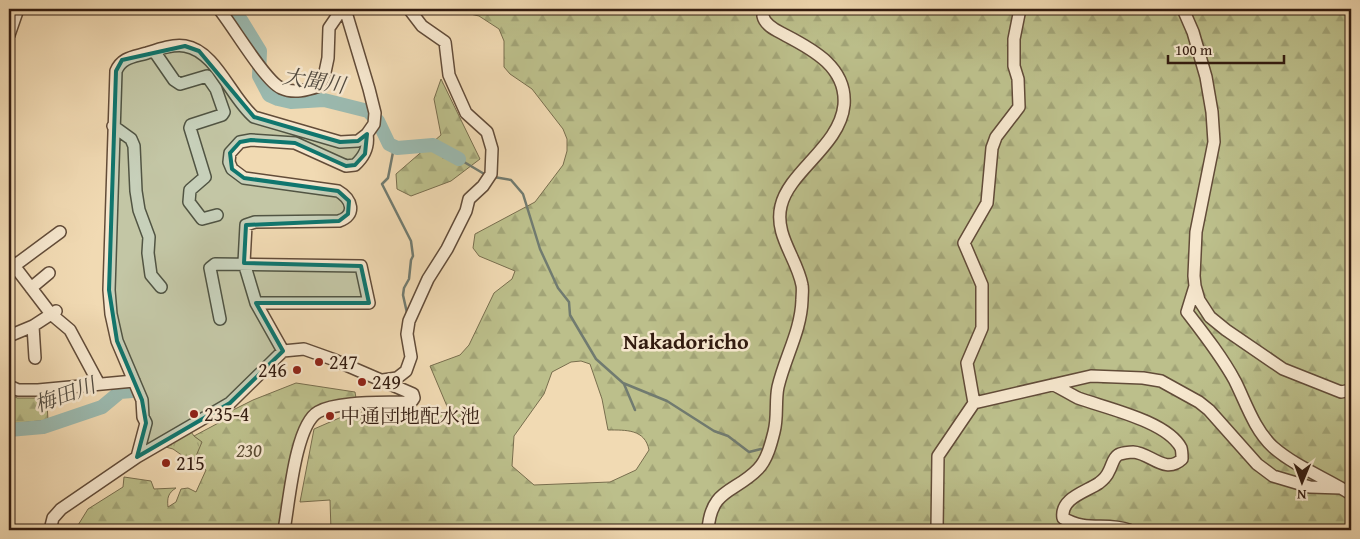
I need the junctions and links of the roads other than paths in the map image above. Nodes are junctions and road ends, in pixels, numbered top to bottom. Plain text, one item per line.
1 (18, 9) edge
2 (219, 9) edge
3 (343, 9) edge
4 (409, 9) edge
5 (764, 9) edge
6 (1020, 9) edge
7 (1183, 9) edge
8 (9, 35) edge
9 (154, 50) junction
10 (113, 126) junction
11 (367, 134) junction
12 (217, 215) dead end
13 (60, 232) dead end
14 (11, 262) edge
15 (244, 263) junction
16 (49, 273) dead end
17 (1195, 286) junction
18 (161, 287) dead end
19 (31, 288) junction
20 (256, 303) junction
21 (54, 312) junction
22 (220, 319) dead end
23 (33, 326) junction
24 (9, 336) edge
25 (283, 351) junction
26 (35, 358) dead end
27 (134, 381) junction
28 (381, 381) junction
29 (99, 384) junction
30 (1054, 385) junction
31 (9, 386) edge
32 (1351, 390) edge
33 (974, 402) junction
34 (152, 444) junction
35 (1341, 488) junction
36 (1351, 494) edge
37 (50, 530) edge
38 (284, 530) edge
39 (708, 530) edge
40 (937, 530) edge
41 (1129, 530) edge

1 - 8 street
2 - 3 street
3 - 11 street
4 - 28 street
5 - 39 street
6 - 33 street
7 - 17 street
9 - 10 street
9 - 11 street
9 - 12 street
10 - 18 street
10 - 27 street
11 - 15 street
13 - 14 street
14 - 19 street
15 - 20 street
15 - 20 street
15 - 22 street
16 - 19 street
17 - 32 street
17 - 35 street
19 - 21 street
20 - 25 street
21 - 23 street
21 - 29 street
23 - 24 street
23 - 26 street
25 - 28 street
25 - 34 street
27 - 29 street
27 - 34 street
28 - 38 street
29 - 31 street
30 - 33 street
30 - 35 street
30 - 41 street
33 - 40 street
34 - 37 street
35 - 36 street

